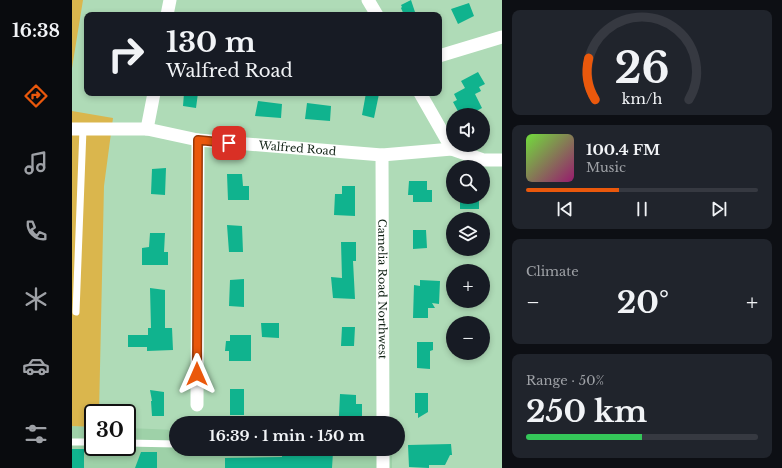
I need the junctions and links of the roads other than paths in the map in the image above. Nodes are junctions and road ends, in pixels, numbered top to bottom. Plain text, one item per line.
1 (170, 0) edge
2 (368, 0) edge
3 (168, 12) edge
4 (375, 12) edge
5 (502, 36) edge
6 (442, 55) edge
7 (153, 96) edge
8 (422, 96) edge
9 (78, 129) edge
10 (147, 129) junction
11 (446, 138) edge
12 (198, 140) junction
13 (446, 150) edge
14 (460, 152) edge
15 (382, 155) junction
16 (502, 160) edge
17 (76, 312) dead end
18 (197, 405) dead end
19 (383, 416) edge
20 (72, 442) edge
21 (84, 442) edge
22 (136, 443) edge
23 (169, 444) edge
24 (383, 456) edge
25 (383, 468) edge

1 - 3 street
2 - 4 street
5 - 6 street
7 - 10 street
8 - 11 street
9 - 10 street, Walfred Road
9 - 17 lane
10 - 12 street, Walfred Road
12 - 15 street, Walfred Road
12 - 18 street
13 - 15 street, Walfred Road
14 - 16 street
15 - 19 street, Camelia Road Northwest
20 - 21 lane
22 - 23 lane
24 - 25 street

